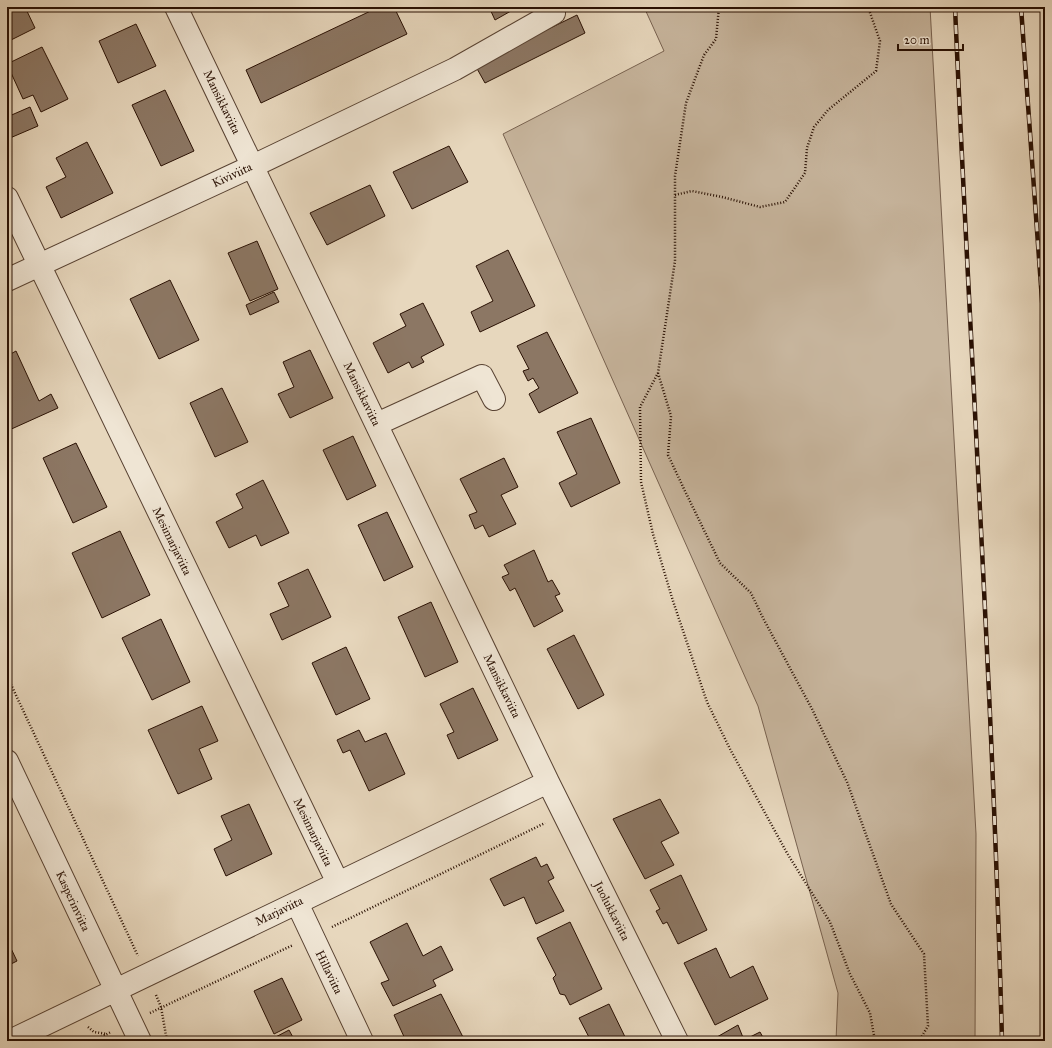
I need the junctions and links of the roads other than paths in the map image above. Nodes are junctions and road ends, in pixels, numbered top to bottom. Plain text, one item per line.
1 (176, 7) edge
2 (551, 7) edge
3 (253, 166) junction
4 (7, 198) edge
5 (39, 264) junction
6 (7, 280) edge
7 (494, 399) dead end
8 (377, 424) junction
9 (7, 761) edge
10 (548, 782) junction
11 (338, 883) junction
12 (297, 903) junction
13 (116, 990) junction
14 (10, 1041) edge
15 (140, 1041) edge
16 (362, 1041) edge
17 (677, 1041) edge

1 - 3 street, Mansikkaviita
2 - 3 street, Kiviviita
3 - 5 street, Kiviviita
3 - 8 street, Mansikkaviita
4 - 5 street, Mesimarjaviita
5 - 6 street, Kiviviita
5 - 11 street, Mesimarjaviita
7 - 8 street
8 - 10 street, Mansikkaviita
9 - 13 street, Kasperinviita
10 - 11 street, Marjaviita
10 - 17 street, Juolukkaviita
11 - 12 street, Marjaviita
12 - 13 street, Marjaviita
12 - 16 street, Hillaviita
13 - 14 street, Marjaviita
13 - 15 street, Kasperinviita

